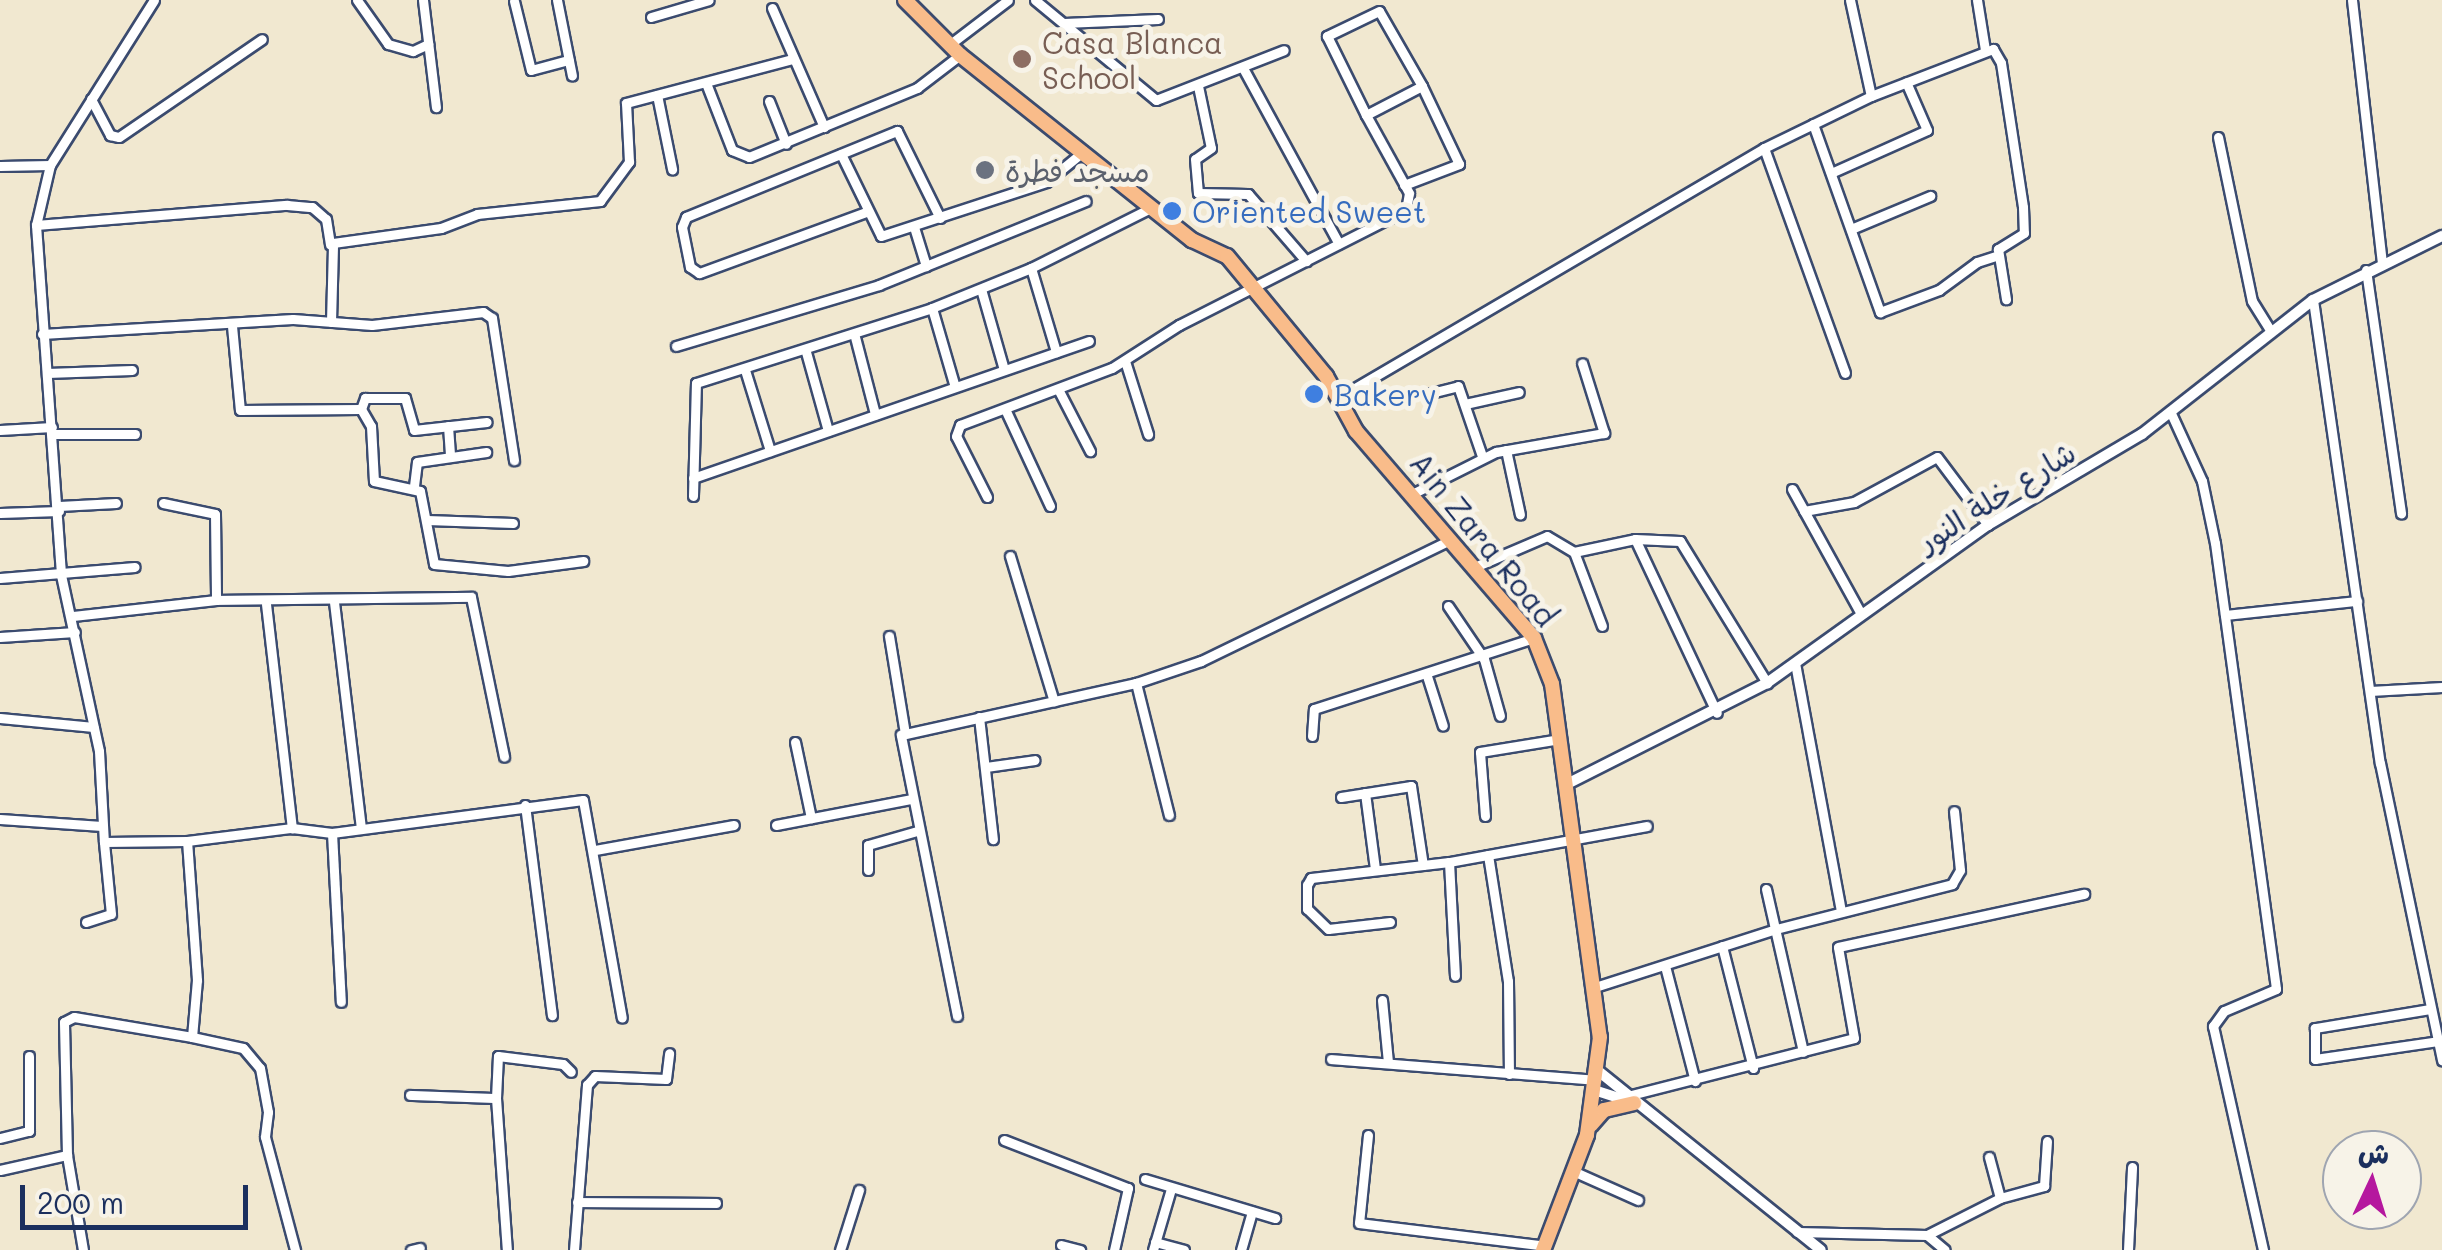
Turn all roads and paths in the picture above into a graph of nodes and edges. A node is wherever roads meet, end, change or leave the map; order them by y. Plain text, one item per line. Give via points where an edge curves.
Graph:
1 (154, 0) edge
2 (357, 0) edge
3 (423, 0) edge
4 (556, 0) edge
5 (709, 0) edge
6 (905, 0) edge
7 (1008, 0) edge
8 (1036, 0) edge
9 (1850, 0) edge
10 (1977, 0) edge
11 (2352, 0) edge
12 (513, 2) edge
13 (772, 8) dead end
14 (652, 17) dead end
15 (1158, 18) dead end
16 (1064, 23) junction
17 (262, 39) dead end
18 (428, 44) junction
19 (955, 50) junction
20 (1284, 50) dead end
21 (1984, 50) junction
22 (793, 59) junction
23 (569, 60) junction
24 (1244, 68) junction
25 (572, 76) dead end
26 (1906, 82) junction
27 (706, 83) junction
28 (1198, 86) junction
29 (1422, 86) junction
30 (657, 95) junction
31 (1871, 96) junction
32 (90, 99) junction
33 (769, 101) dead end
34 (436, 107) dead end
35 (1366, 115) junction
36 (1813, 124) junction
37 (824, 127) junction
38 (2218, 136) dead end
39 (786, 144) junction
40 (1764, 148) junction
41 (1084, 151) junction
42 (840, 154) junction
43 (50, 165) junction
44 (0, 166) edge
45 (672, 169) dead end
46 (1831, 173) junction
47 (1404, 185) junction
48 (1930, 196) dead end
49 (1086, 201) dead end
50 (1153, 207) junction
51 (866, 212) junction
52 (940, 218) junction
53 (36, 225) junction
54 (914, 227) junction
55 (1852, 229) junction
56 (2442, 236) edge
57 (330, 244) junction
58 (1339, 244) junction
59 (1998, 255) junction
60 (1306, 262) junction
61 (2382, 262) junction
62 (926, 266) junction
63 (1031, 268) junction
64 (2366, 270) junction
65 (1252, 288) junction
66 (981, 289) junction
67 (2006, 299) dead end
68 (2313, 300) junction
69 (932, 308) junction
70 (331, 322) junction
71 (232, 326) junction
72 (2270, 330) junction
73 (42, 334) junction
74 (856, 338) junction
75 (1089, 341) dead end
76 (676, 346) dead end
77 (806, 352) junction
78 (1056, 352) junction
79 (1125, 361) junction
80 (1582, 363) dead end
81 (132, 370) dead end
82 (745, 370) junction
83 (1004, 370) junction
84 (47, 373) junction
85 (1845, 373) dead end
86 (956, 387) junction
87 (1058, 389) junction
88 (1519, 392) dead end
89 (1428, 394) dead end
90 (1338, 398) junction
91 (1465, 404) junction
92 (1005, 408) junction
93 (361, 409) junction
94 (2170, 411) junction
95 (875, 414) junction
96 (487, 422) dead end
97 (448, 426) junction
98 (0, 430) edge
99 (53, 431) junction
100 (828, 431) junction
101 (135, 434) dead end
102 (1148, 434) dead end
103 (1506, 450) junction
104 (770, 451) junction
105 (1090, 451) dead end
106 (486, 452) dead end
107 (1482, 456) junction
108 (450, 457) junction
109 (514, 460) dead end
110 (693, 478) junction
111 (414, 486) junction
112 (1792, 489) dead end
113 (1414, 493) junction
114 (694, 496) dead end
115 (987, 497) dead end
116 (116, 503) dead end
117 (164, 503) dead end
118 (1050, 506) dead end
119 (59, 509) junction
120 (1804, 511) junction
121 (0, 512) edge
122 (2402, 513) dead end
123 (1520, 515) dead end
124 (428, 520) junction
125 (513, 524) dead end
126 (1988, 526) junction
127 (1453, 539) junction
128 (1635, 539) junction
129 (1574, 552) junction
130 (1010, 556) dead end
131 (583, 561) dead end
132 (1477, 566) junction
133 (135, 567) dead end
134 (61, 575) junction
135 (0, 578) edge
136 (216, 600) junction
137 (2357, 601) junction
138 (334, 602) junction
139 (266, 604) junction
140 (1448, 606) dead end
141 (1861, 614) junction
142 (2225, 615) junction
143 (73, 616) junction
144 (1602, 626) dead end
145 (75, 632) junction
146 (0, 636) edge
147 (889, 636) dead end
148 (1534, 638) junction
149 (1484, 659) junction
150 (1795, 662) junction
151 (1427, 676) junction
152 (1136, 683) junction
153 (1767, 683) junction
154 (2442, 687) edge
155 (2370, 691) junction
156 (1054, 702) junction
157 (1718, 714) junction
158 (1500, 716) dead end
159 (0, 718) edge
160 (979, 718) junction
161 (1443, 726) dead end
162 (94, 727) junction
163 (904, 734) junction
164 (1312, 736) dead end
165 (1560, 739) junction
166 (796, 742) dead end
167 (504, 757) dead end
168 (1035, 760) dead end
169 (986, 767) junction
170 (1567, 784) junction
171 (1365, 793) junction
172 (1341, 796) dead end
173 (911, 799) junction
174 (525, 804) junction
175 (1954, 810) dead end
176 (1169, 815) dead end
177 (1485, 816) dead end
178 (811, 818) junction
179 (0, 820) edge
180 (734, 825) dead end
181 (776, 825) dead end
182 (102, 826) junction
183 (1647, 826) dead end
184 (361, 827) junction
185 (292, 828) junction
186 (917, 831) junction
187 (332, 833) junction
188 (993, 839) dead end
189 (186, 841) junction
190 (104, 842) junction
191 (1576, 842) junction
192 (595, 850) junction
193 (1488, 855) junction
194 (1449, 862) junction
195 (1423, 865) junction
196 (1375, 869) junction
197 (868, 870) dead end
198 (1766, 890) dead end
199 (2084, 894) dead end
200 (1841, 912) junction
201 (86, 922) dead end
202 (1390, 922) dead end
203 (1776, 930) junction
204 (1722, 946) junction
205 (1665, 966) junction
206 (1455, 976) dead end
207 (1595, 987) junction
208 (1382, 1000) dead end
209 (341, 1002) dead end
210 (2430, 1009) junction
211 (552, 1015) dead end
212 (957, 1016) dead end
213 (622, 1018) dead end
214 (192, 1037) junction
215 (2438, 1041) junction
216 (1803, 1052) junction
217 (669, 1053) dead end
218 (28, 1056) dead end
219 (2441, 1057) edge
220 (1331, 1059) dead end
221 (1388, 1062) junction
222 (1752, 1068) junction
223 (571, 1072) dead end
224 (1509, 1074) junction
225 (1596, 1080) junction
226 (1695, 1081) junction
227 (410, 1096) dead end
228 (496, 1098) junction
229 (1635, 1101) junction
230 (1368, 1135) dead end
231 (1586, 1135) junction
232 (0, 1138) edge
233 (1004, 1140) dead end
234 (2047, 1141) dead end
235 (66, 1155) junction
236 (1989, 1156) dead end
237 (2132, 1167) dead end
238 (0, 1170) edge
239 (1576, 1172) junction
240 (1145, 1179) dead end
241 (1171, 1189) junction
242 (859, 1190) dead end
243 (2000, 1198) junction
244 (1638, 1200) dead end
245 (577, 1202) junction
246 (716, 1203) dead end
247 (1252, 1212) junction
248 (1274, 1218) dead end
249 (1797, 1232) junction
250 (1926, 1234) junction
251 (1061, 1245) dead end
252 (1154, 1246) edge
253 (1544, 1248) edge
254 (83, 1250) edge
255 (295, 1250) edge
256 (507, 1250) edge
257 (574, 1250) edge
258 (840, 1250) edge
259 (1080, 1250) edge
260 (1114, 1250) edge
261 (1184, 1250) edge
262 (1240, 1250) edge
263 (1820, 1250) edge
264 (1945, 1250) edge
265 (2128, 1250) edge
266 (2263, 1250) edge

1 - 32 street
2 - 18 street via 388,44 413,51
3 - 18 street
4 - 23 street
5 - 14 street
6 - 19 main road, Ain Zara Road
7 - 19 street
8 - 16 street
9 - 31 street
10 - 21 street
11 - 61 street
12 - 23 street via 530,70
13 - 22 street
15 - 16 street
16 - 28 street via 1156,100
17 - 32 street via 119,137 110,135
18 - 34 street
19 - 37 street via 917,88
19 - 41 main road, Ain Zara Road
20 - 24 street
21 - 26 street
21 - 59 street via 1996,50 2001,63 2023,208 2024,233 2002,244
22 - 27 street
22 - 37 street
23 - 25 street
24 - 28 street
24 - 58 street
26 - 31 street
26 - 46 street via 1926,130
27 - 30 street
27 - 39 street via 736,155
28 - 60 street via 1210,148 1194,159 1198,193 1248,194
29 - 35 street
29 - 35 street via 1380,12 1360,19 1326,38
29 - 47 street via 1459,164
30 - 45 street
30 - 57 street via 624,105 629,162 600,201 487,212 441,228
31 - 36 street
32 - 43 street
33 - 39 street
35 - 47 street
36 - 40 street
36 - 46 street
37 - 39 street
38 - 72 street via 2252,301
40 - 85 street
40 - 90 street
41 - 50 main road, Ain Zara Road
41 - 52 street via 1057,178
42 - 51 street
42 - 51 street via 686,217 690,268 699,273
42 - 52 street via 902,132
43 - 44 street
43 - 53 street
46 - 55 street
47 - 58 street via 1406,210
48 - 55 street
49 - 62 street
50 - 63 street
50 - 65 main road, Ain Zara Road via 1192,240 1223,254
51 - 54 street via 881,236
52 - 54 street
53 - 57 street via 287,205 312,208 326,219
53 - 73 street
54 - 62 street
55 - 59 street via 1884,315
56 - 61 street, شارع خلة النور
57 - 70 street via 336,281
58 - 60 street
59 - 67 street
60 - 65 street
61 - 64 street, شارع خلة النور
62 - 76 street
63 - 66 street
63 - 78 street
64 - 68 street, شارع خلة النور
64 - 122 street
65 - 79 street
65 - 90 main road, Ain Zara Road
66 - 69 street
66 - 83 street
68 - 72 street, شارع خلة النور
68 - 137 street
69 - 74 street
69 - 86 street
70 - 71 street
70 - 109 street via 372,325 488,313
71 - 73 street
71 - 93 street via 240,410
72 - 94 street, شارع خلة النور
73 - 84 street
74 - 77 street
74 - 95 street
75 - 78 street
77 - 82 street
77 - 100 street
78 - 83 street
79 - 87 street
79 - 102 street
80 - 103 street via 1604,433
81 - 84 street
82 - 104 street
82 - 110 street via 693,386
83 - 86 street
84 - 99 street
86 - 95 street
87 - 92 street
87 - 105 street
88 - 91 street
89 - 91 street via 1458,386
90 - 113 main road, Ain Zara Road via 1356,430
91 - 107 street
92 - 115 street via 955,432
92 - 118 street
93 - 97 street via 365,398 405,398 414,430
93 - 111 street via 371,426 374,481
94 - 126 street, شارع خلة النور via 2104,459
94 - 142 street via 2205,491
95 - 100 street
96 - 97 street
97 - 108 street
98 - 99 street
99 - 101 street
99 - 119 street
100 - 104 street
103 - 107 street
103 - 123 street
104 - 110 street
106 - 108 street
107 - 113 street
108 - 111 street via 417,462
110 - 114 street
111 - 124 street
112 - 120 street
113 - 127 main road, Ain Zara Road
116 - 119 street
117 - 136 street via 215,514
119 - 121 street
119 - 134 street
120 - 126 street via 1854,502 1937,457
120 - 141 street
124 - 125 street
124 - 131 street via 430,556 438,566 508,571
126 - 141 street, شارع خلة النور
127 - 132 main road, Ain Zara Road
127 - 152 street via 1259,638
128 - 129 street
128 - 153 street via 1680,541
128 - 157 street
129 - 132 street via 1547,536
129 - 144 street
130 - 156 street
132 - 148 main road, Ain Zara Road
133 - 134 street
134 - 135 street
134 - 143 street
136 - 139 street
136 - 143 street
137 - 142 street
137 - 155 street
138 - 139 street
138 - 167 street via 474,599
138 - 184 street
139 - 185 street
140 - 149 street
141 - 150 street, شارع خلة النور
142 - 266 street via 2276,989 2224,1011 2214,1026
143 - 145 street
145 - 146 street
145 - 162 street
147 - 163 street
148 - 149 street
148 - 165 main road, Ain Zara Road via 1552,684
149 - 151 street
149 - 158 street
150 - 153 street, شارع خلة النور
150 - 200 street
151 - 161 street
151 - 164 street via 1314,708
152 - 156 street
152 - 176 street
153 - 157 street, شارع خلة النور
154 - 155 street
155 - 210 street
156 - 160 street
157 - 170 street, شارع خلة النور
159 - 162 street
160 - 163 street
160 - 169 street
162 - 182 street
163 - 173 street via 900,744
165 - 170 main road, Ain Zara Road
165 - 177 street via 1480,752
166 - 178 street
168 - 169 street
169 - 188 street
170 - 191 main road, Ain Zara Road
171 - 172 street
171 - 195 street via 1414,789
171 - 196 street
173 - 178 street
173 - 186 street
174 - 184 street
174 - 192 street via 582,800
174 - 211 street
175 - 200 street via 1960,870 1952,884
178 - 181 street
179 - 182 street
180 - 192 street
182 - 190 street
183 - 191 street
184 - 187 street
185 - 187 street
185 - 189 street
186 - 197 street via 868,845
186 - 212 street
187 - 209 street
189 - 190 street
189 - 214 street via 197,980
190 - 201 street via 111,914
191 - 193 street
191 - 207 main road, Ain Zara Road
192 - 213 street
193 - 194 street
193 - 224 street via 1508,982
194 - 195 street
194 - 206 street
195 - 196 street
196 - 202 street via 1311,878 1307,909 1328,929
198 - 203 street
199 - 216 street via 1838,946 1856,1036
200 - 203 street
203 - 204 street
203 - 216 street
204 - 205 street
204 - 222 street
205 - 207 street
205 - 226 street
207 - 225 main road, Ain Zara Road
208 - 221 street
210 - 215 street
210 - 215 street via 2315,1028 2315,1060
214 - 235 street via 66,1019
214 - 255 street via 244,1048 260,1068 265,1137
215 - 219 street
216 - 222 street
217 - 245 street via 666,1079 591,1079
218 - 232 street via 29,1131
220 - 221 street
221 - 224 street
222 - 226 street
223 - 228 street via 563,1064 498,1056
224 - 225 street
225 - 229 street
225 - 229 street
225 - 231 main road, Ain Zara Road
226 - 229 street
227 - 228 street
228 - 256 street
229 - 231 main road via 1604,1110
229 - 249 street
230 - 253 street via 1359,1223
231 - 239 main road, Ain Zara Road
233 - 260 street via 1128,1188
234 - 243 street via 2044,1186
235 - 238 street
235 - 254 street
236 - 243 street
237 - 265 street
239 - 244 street
239 - 253 main road, Ain Zara Road
240 - 241 street
241 - 247 street
241 - 252 street
242 - 258 street
243 - 250 street
245 - 246 street
245 - 257 street
247 - 248 street
247 - 262 street
249 - 250 street
249 - 263 street
250 - 264 street
251 - 259 street
252 - 261 street

